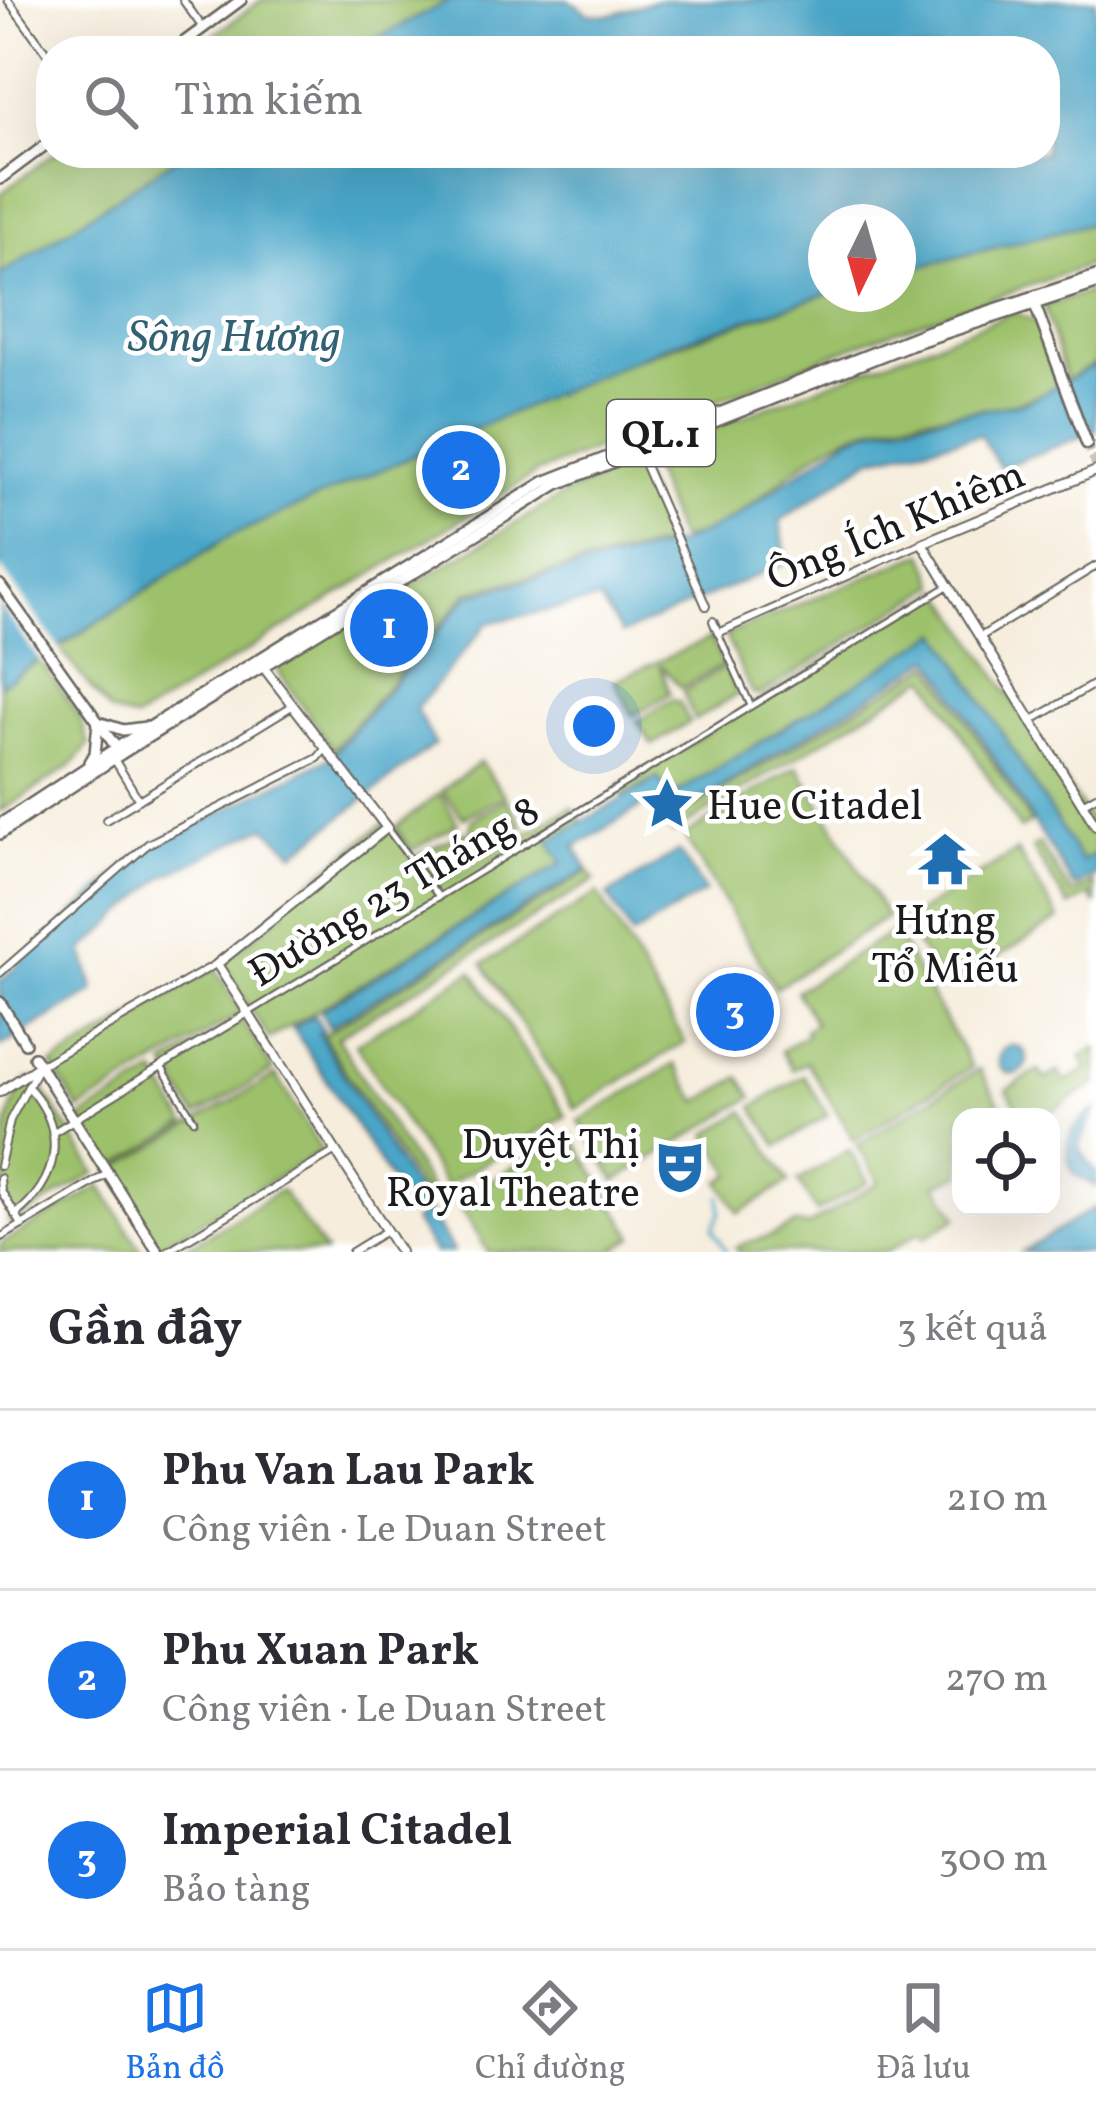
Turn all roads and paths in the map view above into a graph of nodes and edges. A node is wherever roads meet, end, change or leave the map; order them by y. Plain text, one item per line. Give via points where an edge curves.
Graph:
1 (8, 0) edge
2 (182, 0) edge
3 (241, 0) edge
4 (203, 28) junction
5 (192, 36) edge
6 (36, 38) edge
7 (36, 152) edge
8 (0, 178) edge
9 (1096, 280) edge
10 (1033, 299) junction
11 (1088, 444) dead end
12 (637, 447) junction
13 (1096, 471) edge
14 (922, 544) junction
15 (1096, 566) edge
16 (0, 585) edge
17 (948, 586) junction
18 (706, 606) dead end
19 (713, 621) dead end
20 (718, 633) junction
21 (980, 637) junction
22 (259, 661) junction
23 (1096, 683) edge
24 (293, 706) junction
25 (751, 706) junction
26 (1031, 721) junction
27 (98, 722) junction
28 (154, 724) junction
29 (327, 751) junction
30 (117, 754) junction
31 (85, 768) junction
32 (1096, 796) edge
33 (139, 800) junction
34 (1082, 804) junction
35 (106, 820) dead end
36 (0, 824) edge
37 (1096, 826) edge
38 (387, 828) junction
39 (0, 834) edge
40 (439, 897) junction
41 (217, 964) junction
42 (0, 973) edge
43 (0, 1002) edge
44 (248, 1013) junction
45 (26, 1043) dead end
46 (36, 1061) junction
47 (161, 1066) junction
48 (31, 1090) junction
49 (0, 1092) edge
50 (75, 1119) junction
51 (194, 1120) dead end
52 (54, 1132) junction
53 (336, 1151) junction
54 (0, 1166) edge
55 (109, 1173) junction
56 (0, 1178) edge
57 (15, 1215) junction
58 (22, 1225) junction
59 (386, 1231) junction
60 (0, 1238) edge
61 (162, 1252) edge
62 (352, 1252) edge
63 (400, 1252) edge

1 - 6 street
2 - 4 street
3 - 4 main road
4 - 5 main road
7 - 8 main road
9 - 10 main road, QL.1
10 - 11 main road
10 - 12 main road, QL.1
12 - 18 street
12 - 22 main road, QL.1 via 542,492
13 - 14 street, Ông Ích Khiêm
14 - 17 street
14 - 20 street, Ông Ích Khiêm
15 - 21 street
16 - 27 main road
17 - 21 street
17 - 25 street, Đường 23 Tháng 8
19 - 20 street
20 - 25 street
21 - 26 street
22 - 24 street
22 - 28 main road, QL.1
22 - 30 main road, QL.1
23 - 26 street
24 - 29 street
24 - 33 street
25 - 40 street, Đường 23 Tháng 8
26 - 34 street
27 - 28 main road via 123,730
27 - 30 main road
27 - 31 main road
28 - 30 main road, QL.1
29 - 38 street
29 - 42 street via 148,844
30 - 31 main road
30 - 33 street
30 - 39 main road
31 - 36 main road
32 - 34 street
33 - 35 street
34 - 37 street
38 - 40 street
38 - 41 street
40 - 44 street, Đường 23 Tháng 8
41 - 44 street
41 - 46 street
43 - 45 main road
44 - 47 street, Đường 23 Tháng 8
44 - 53 street
46 - 48 street
46 - 49 street
46 - 50 main road
47 - 50 street, Đường 23 Tháng 8
47 - 51 street
48 - 52 street
48 - 54 street via 10,1120
50 - 52 street, Đường 23 Tháng 8
50 - 55 main road
52 - 57 street via 46,1186
53 - 59 street
53 - 61 street
55 - 58 street
55 - 61 main road
56 - 57 street
57 - 58 street
58 - 60 street
59 - 62 street
59 - 63 street

